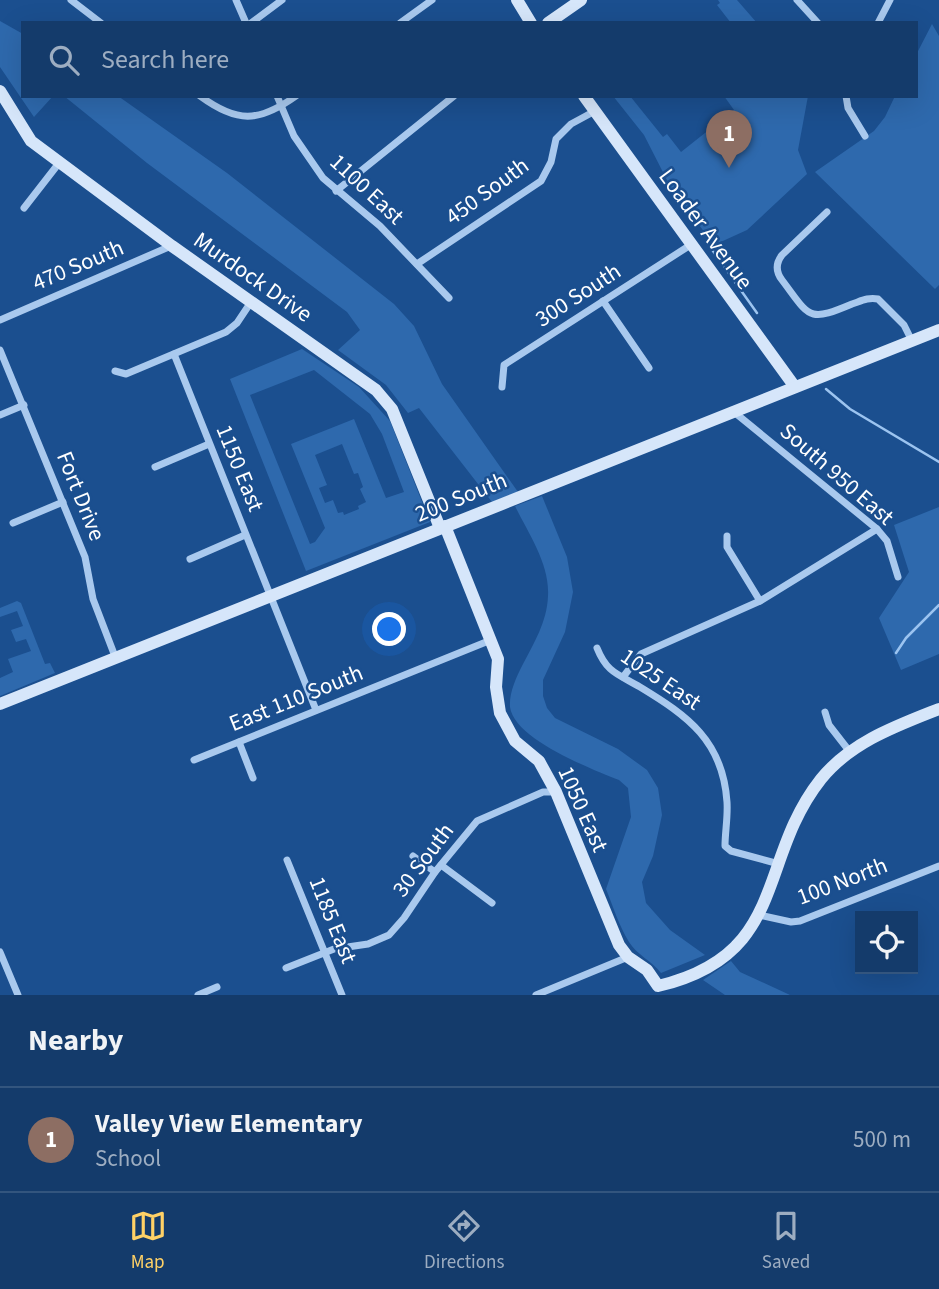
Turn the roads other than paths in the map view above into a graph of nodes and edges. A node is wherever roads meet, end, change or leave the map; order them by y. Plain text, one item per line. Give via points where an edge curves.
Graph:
1 (71, 0) edge
2 (236, 0) edge
3 (282, 0) edge
4 (432, 0) edge
5 (517, 0) edge
6 (582, 0) edge
7 (797, 0) edge
8 (890, 0) edge
9 (98, 21) edge
10 (247, 21) edge
11 (251, 21) edge
12 (403, 21) edge
13 (530, 21) edge
14 (551, 21) edge
15 (816, 21) edge
16 (879, 21) edge
17 (0, 91) edge
18 (203, 98) edge
19 (278, 98) edge
20 (293, 98) edge
21 (452, 98) edge
22 (585, 98) edge
23 (846, 98) edge
24 (282, 107) junction
25 (594, 111) junction
26 (865, 136) dead end
27 (59, 163) junction
28 (336, 191) junction
29 (23, 208) dead end
30 (827, 212) dead end
31 (692, 244) junction
32 (172, 246) junction
33 (417, 264) junction
34 (449, 298) dead end
35 (603, 301) junction
36 (251, 302) junction
37 (0, 320) edge
38 (939, 330) edge
39 (912, 341) junction
40 (0, 349) edge
41 (174, 354) junction
42 (649, 369) dead end
43 (116, 371) dead end
44 (502, 387) dead end
45 (795, 387) junction
46 (24, 405) junction
47 (734, 412) junction
48 (0, 415) edge
49 (209, 444) junction
50 (155, 467) dead end
51 (63, 502) junction
52 (13, 523) dead end
53 (442, 527) junction
54 (877, 528) junction
55 (245, 534) junction
56 (727, 536) dead end
57 (190, 558) dead end
58 (898, 577) dead end
59 (270, 596) junction
60 (760, 601) junction
61 (491, 640) junction
62 (597, 648) dead end
63 (116, 659) junction
64 (623, 677) junction
65 (0, 705) edge
66 (939, 709) edge
67 (316, 710) junction
68 (825, 712) dead end
69 (239, 741) junction
70 (850, 752) junction
71 (194, 760) dead end
72 (253, 778) dead end
73 (556, 792) junction
74 (413, 856) dead end
75 (287, 860) dead end
76 (779, 864) junction
77 (939, 866) edge
78 (438, 869) junction
79 (492, 904) dead end
80 (760, 915) junction
81 (0, 952) edge
82 (325, 952) junction
83 (628, 957) junction
84 (286, 968) dead end
85 (217, 986) dead end
86 (660, 991) edge
87 (552, 992) edge
88 (18, 995) edge
89 (198, 995) edge
90 (342, 995) edge
91 (536, 995) edge

1 - 9 street
2 - 10 street
3 - 11 street
4 - 12 street
5 - 13 street
6 - 14 street
7 - 15 street
8 - 16 street
17 - 27 street, Murdock Drive via 31,141
18 - 24 street via 224,113 239,116
19 - 24 street, 1100 East
20 - 24 street
21 - 28 street
22 - 25 street, Loader Avenue
23 - 26 street
24 - 28 street, 1100 East via 306,156
25 - 31 street, Loader Avenue
25 - 33 street, 450 South via 556,139 541,181
27 - 29 street
27 - 32 street, Murdock Drive
28 - 33 street, 1100 East
30 - 39 street via 782,256 777,265 779,276 812,315 823,316 867,298 878,299
31 - 35 street, 300 South
31 - 45 street, Loader Avenue
32 - 36 street, Murdock Drive
32 - 37 street, 470 South
33 - 34 street, 1100 East
35 - 42 street
35 - 44 street, 300 South via 504,365
36 - 41 street via 226,332
36 - 53 street, Murdock Drive via 376,390 397,421
38 - 39 street, 200 South
39 - 45 street, 200 South
40 - 46 street, Fort Drive
41 - 43 street via 126,374
41 - 49 street, 1150 East
45 - 47 street, 200 South
46 - 48 street
46 - 51 street, Fort Drive
47 - 53 street, 200 South
47 - 54 street, South 950 East
49 - 50 street
49 - 55 street, 1150 East
51 - 52 street
51 - 63 street, Fort Drive via 85,556 93,599
53 - 59 street, 200 South
53 - 61 street, 1050 East
54 - 58 street, South 950 East via 887,541
54 - 60 street
55 - 57 street
55 - 59 street, 1150 East
56 - 60 street via 727,547
59 - 63 street, 200 South
59 - 67 street, 1150 East
60 - 64 street via 641,654
61 - 67 street, East 110 South
61 - 73 street, 1050 East via 498,659 500,713 515,741 539,761
62 - 64 street, 1025 East via 604,666
63 - 65 street, 200 South
64 - 76 street, 1025 East via 681,713 708,741 718,758 727,803 725,846
66 - 70 street via 882,732
67 - 69 street, East 110 South
68 - 70 street
69 - 71 street, East 110 South
69 - 72 street
70 - 76 street via 812,791
73 - 78 street, 30 South via 543,792 477,821
73 - 83 street, 1050 East via 612,934
74 - 78 street
75 - 82 street, 1185 East
76 - 80 street
77 - 80 street, 100 North via 800,921
78 - 79 street
78 - 82 street, 30 South via 389,935
80 - 86 street via 725,956
81 - 88 street
82 - 84 street, 30 South
82 - 90 street, 1185 East
83 - 86 street, 1050 East via 647,970
83 - 87 street
85 - 89 street
87 - 91 street

